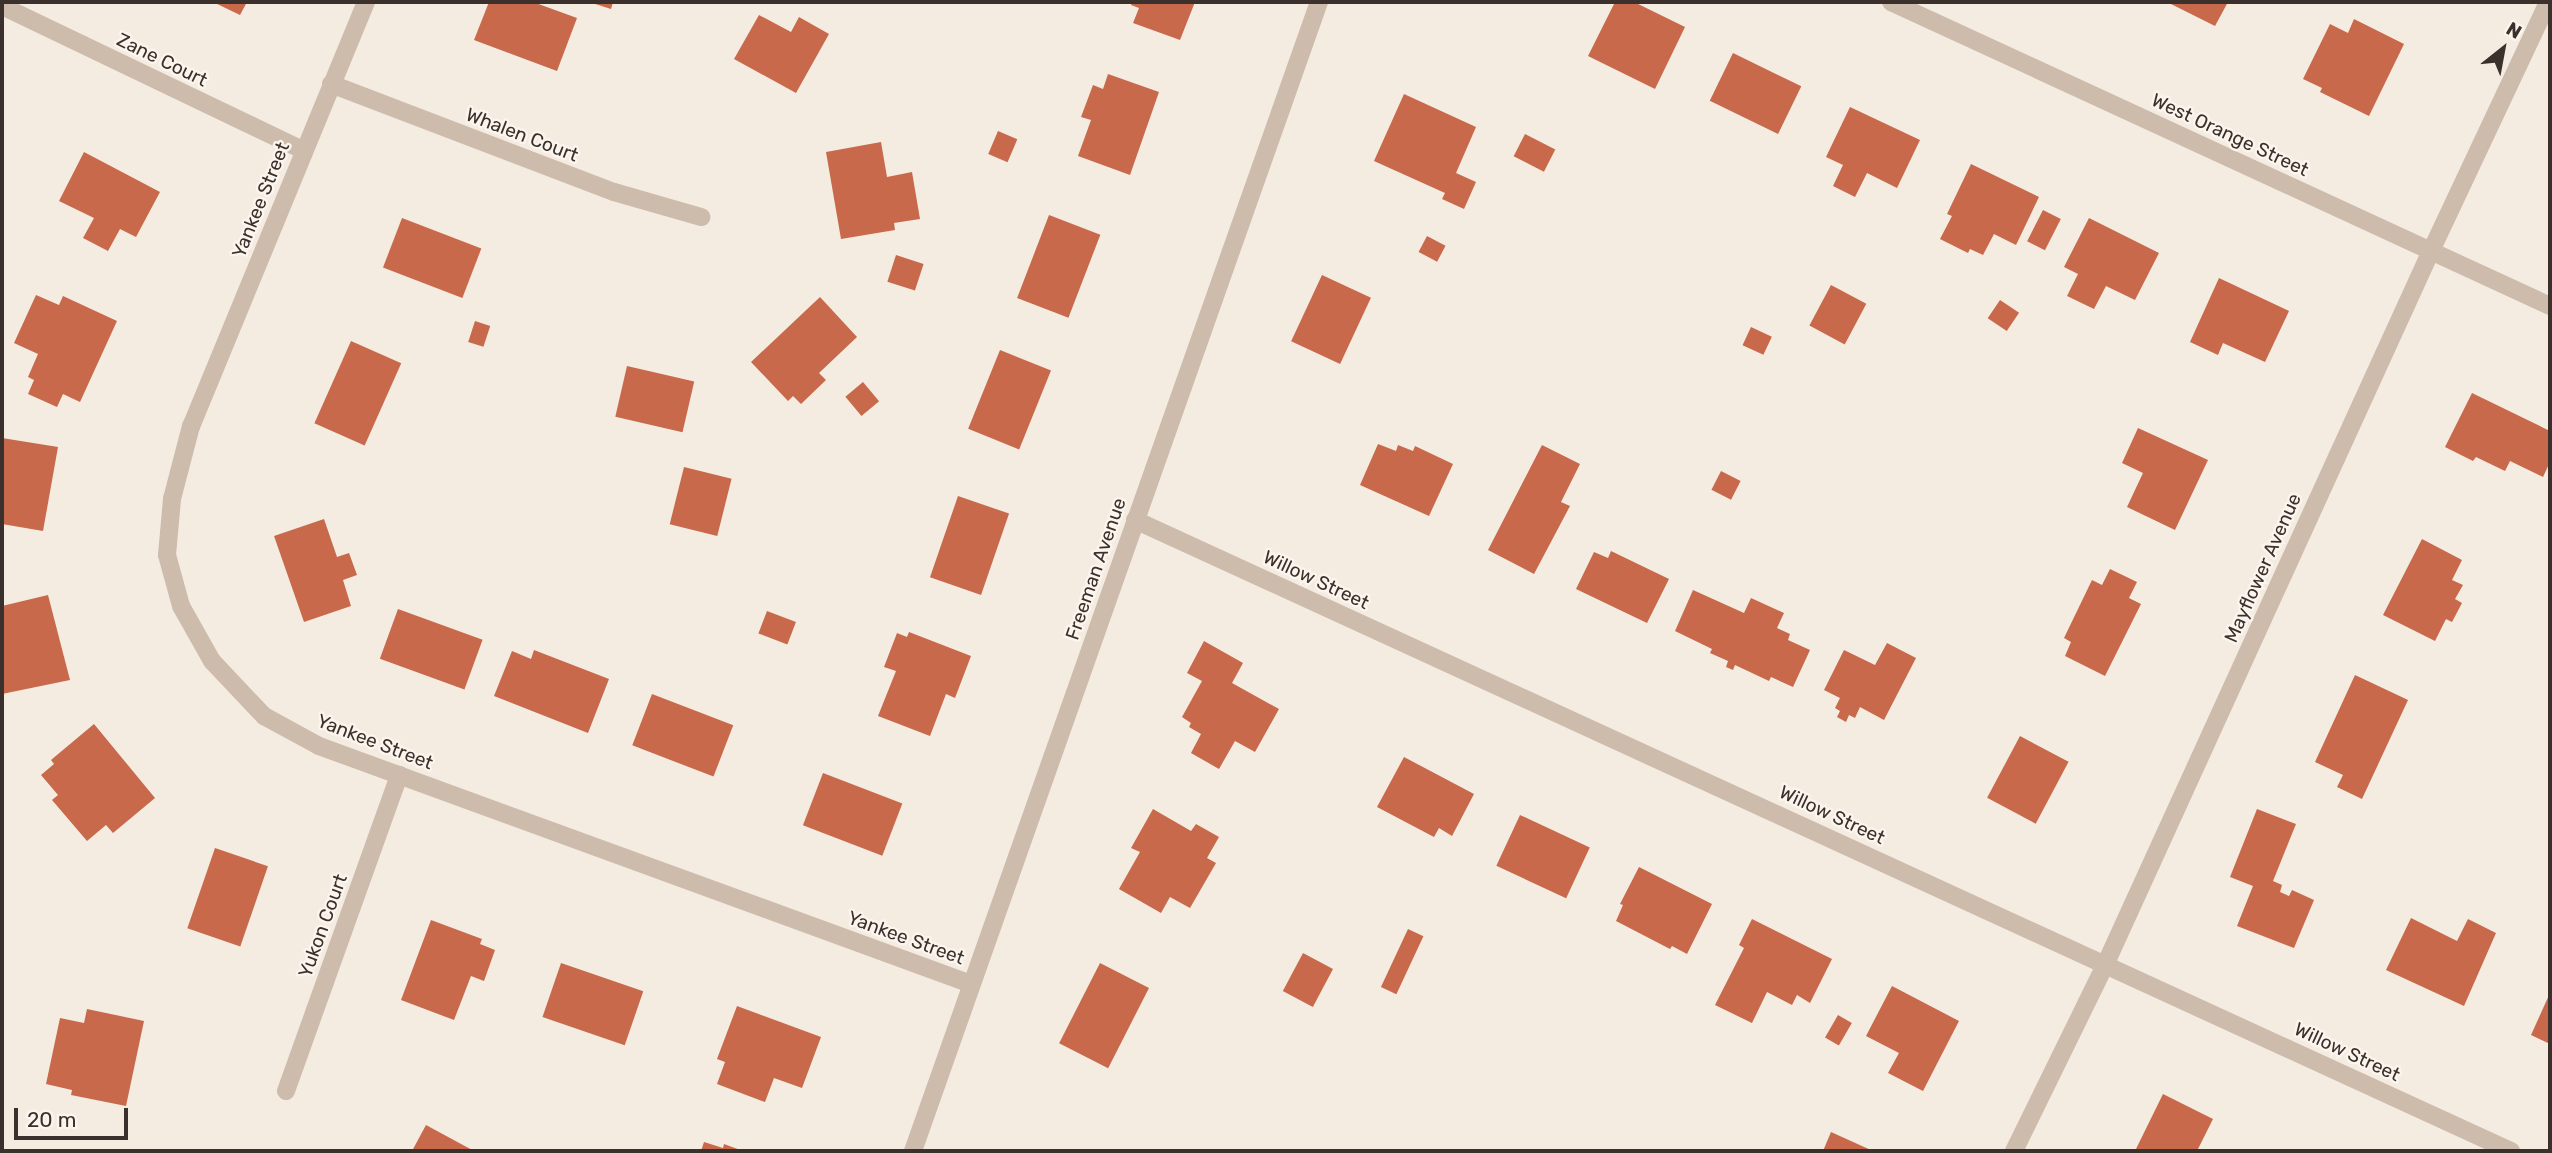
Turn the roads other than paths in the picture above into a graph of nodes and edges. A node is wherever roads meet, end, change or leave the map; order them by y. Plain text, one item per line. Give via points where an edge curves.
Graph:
1 (366, 2) edge
2 (1319, 2) edge
3 (1891, 2) edge
4 (2548, 2) edge
5 (2, 6) edge
6 (331, 84) junction
7 (304, 151) junction
8 (701, 216) dead end
9 (2431, 251) junction
10 (2550, 306) edge
11 (1135, 520) junction
12 (399, 775) junction
13 (2106, 963) junction
14 (971, 984) junction
15 (286, 1091) dead end
16 (913, 1151) edge
17 (2014, 1151) edge
18 (2511, 1151) edge

1 - 6 street, Yankee Street
2 - 11 street, Freeman Avenue
3 - 9 street, West Orange Street
4 - 9 street, Mayflower Avenue
5 - 7 street, Zane Court
6 - 7 street, Yankee Street
6 - 8 street, Whalen Court via 614,192
7 - 12 street, Yankee Street via 191,426 172,499 167,555 181,606 212,661 264,716 319,746
9 - 10 street, West Orange Street
9 - 13 street, Mayflower Avenue
11 - 13 street, Willow Street
11 - 14 street, Freeman Avenue
12 - 14 street, Yankee Street
12 - 15 street, Yukon Court
13 - 17 street, Mayflower Avenue
13 - 18 street, Willow Street
14 - 16 street, Freeman Avenue

